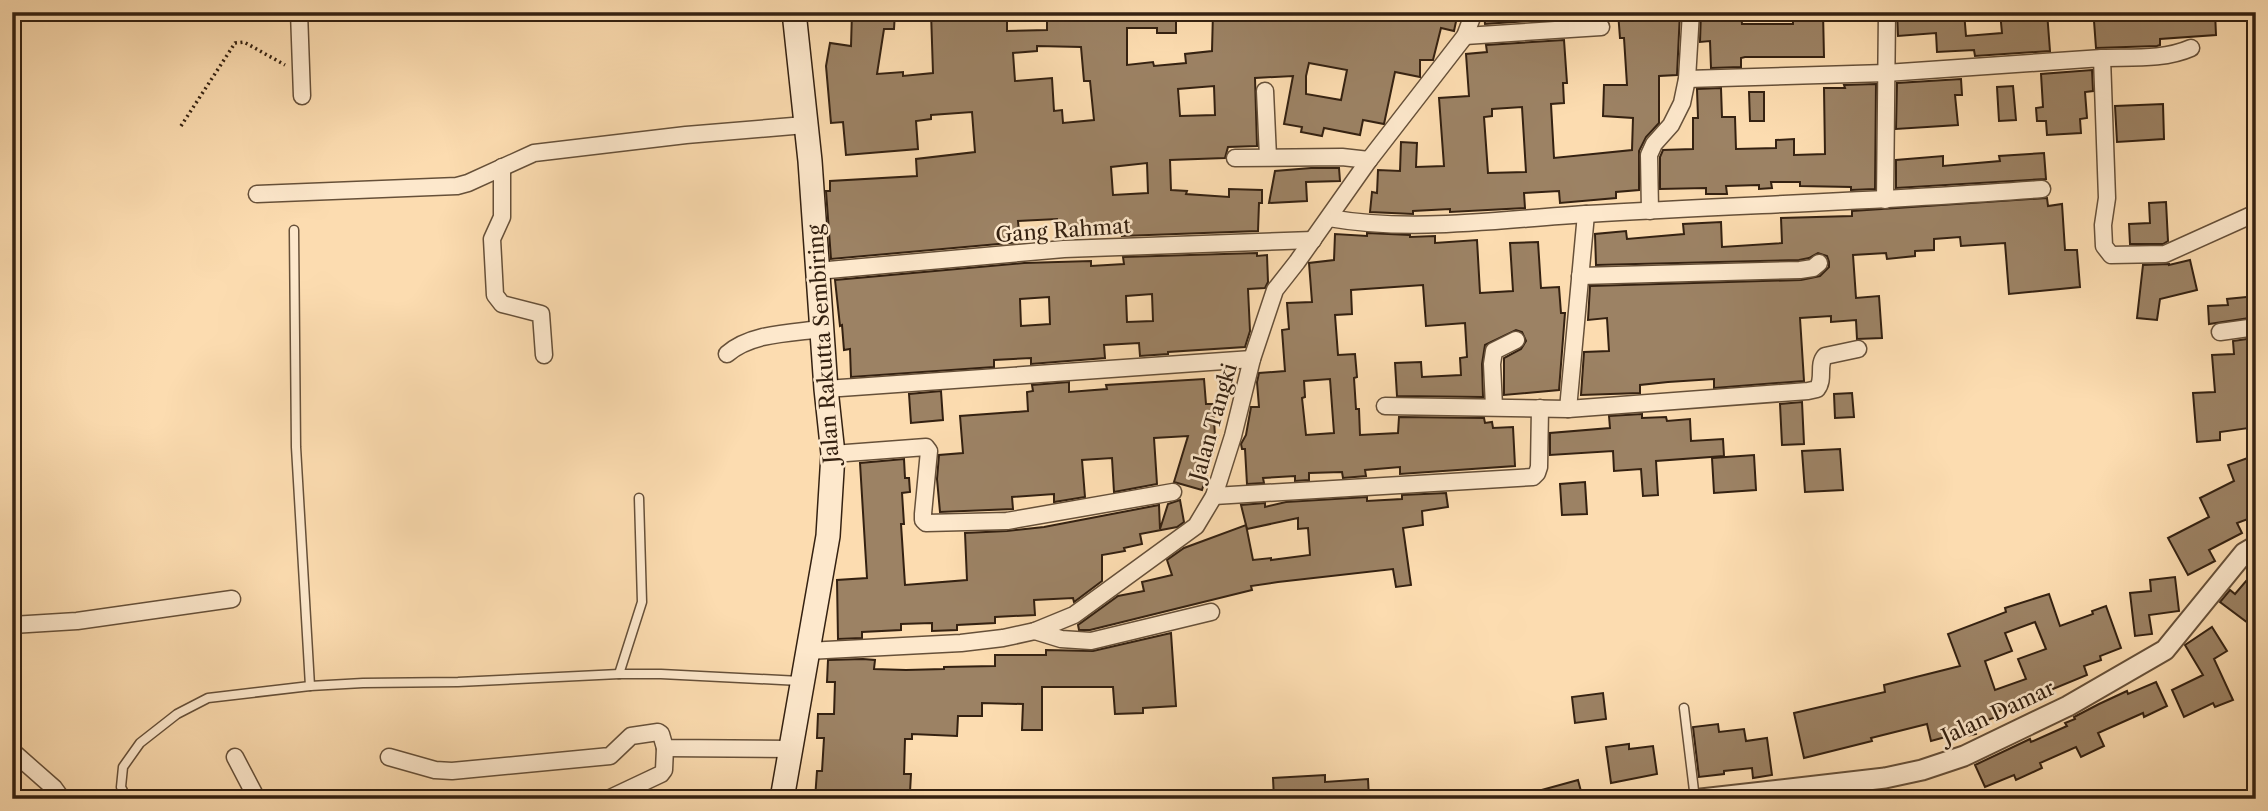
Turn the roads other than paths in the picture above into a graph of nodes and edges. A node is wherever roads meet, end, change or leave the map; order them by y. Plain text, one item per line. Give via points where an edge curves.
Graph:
1 (299, 12) edge
2 (794, 12) edge
3 (1474, 12) edge
4 (1691, 12) edge
5 (1887, 12) edge
6 (1601, 27) dead end
7 (1465, 36) junction
8 (2192, 48) dead end
9 (2102, 58) junction
10 (1886, 73) junction
11 (1687, 79) junction
12 (1265, 90) dead end
13 (302, 96) dead end
14 (805, 125) junction
15 (1268, 157) junction
16 (1235, 158) dead end
17 (1369, 160) junction
18 (502, 167) junction
19 (2042, 189) dead end
20 (257, 194) dead end
21 (1885, 200) junction
22 (1650, 211) junction
23 (2256, 213) edge
24 (1586, 214) junction
25 (1329, 218) junction
26 (293, 230) dead end
27 (1313, 240) junction
28 (1819, 263) dead end
29 (817, 271) junction
30 (1580, 276) junction
31 (2256, 327) edge
32 (821, 329) junction
33 (2220, 332) dead end
34 (1516, 340) dead end
35 (1858, 349) dead end
36 (727, 354) dead end
37 (544, 355) dead end
38 (1252, 359) junction
39 (826, 389) junction
40 (1385, 406) dead end
41 (1494, 407) junction
42 (1539, 408) junction
43 (1568, 409) junction
44 (833, 454) junction
45 (1173, 492) dead end
46 (1214, 496) junction
47 (639, 498) dead end
48 (2256, 546) edge
49 (232, 599) dead end
50 (1211, 612) dead end
51 (12, 625) edge
52 (1035, 631) junction
53 (807, 651) junction
54 (620, 674) junction
55 (803, 682) junction
56 (310, 686) junction
57 (1684, 708) dead end
58 (664, 748) junction
59 (791, 749) junction
60 (12, 751) edge
61 (235, 757) dead end
62 (389, 757) dead end
63 (62, 799) edge
64 (127, 799) edge
65 (257, 799) edge
66 (608, 799) edge
67 (782, 799) edge
68 (1695, 799) edge
69 (1701, 799) edge

1 - 13 street
2 - 14 main road, Jalan Rakutta Sembiring
3 - 7 street, Jalan Tangki
4 - 11 street
5 - 10 street
6 - 7 street
7 - 17 street, Jalan Tangki
8 - 9 street via 2166,55
9 - 10 street
9 - 23 street via 2107,198 2103,225 2104,246 2111,255 2165,254
10 - 11 street
10 - 21 street
11 - 22 street via 1679,111 1650,150
12 - 15 street
14 - 18 street via 534,153
14 - 29 main road, Jalan Rakutta Sembiring
15 - 16 street
15 - 17 street
17 - 25 street, Jalan Tangki
18 - 20 street via 457,186
18 - 37 street via 502,217 492,239 495,295 502,304 541,314
19 - 21 street
21 - 22 street
22 - 24 street
24 - 25 street via 1428,225
24 - 30 street
25 - 27 street, Jalan Tangki
26 - 56 lane via 296,447
27 - 29 street, Gang Rahmat via 1064,249
27 - 38 street, Jalan Tangki via 1275,290
28 - 30 street via 1800,270
29 - 32 main road, Jalan Rakutta Sembiring
30 - 43 street
31 - 33 street
32 - 36 street via 759,339
32 - 39 main road, Jalan Rakutta Sembiring
34 - 41 street via 1494,351
35 - 43 street via 1825,356 1821,384 1815,390
38 - 39 street
38 - 46 street, Jalan Tangki
39 - 44 main road, Jalan Rakutta Sembiring
40 - 41 street
41 - 42 street
42 - 43 street
42 - 46 street via 1539,467 1533,477
44 - 45 street via 926,447 926,523 1007,521
44 - 53 main road, Jalan Rakutta Sembiring via 828,536
46 - 52 street, Jalan Tangki via 1196,526 1074,615
47 - 54 lane via 642,602
48 - 69 street, Jalan Damar via 2244,553 2165,650 2068,706 1964,756 1885,778
49 - 51 street via 77,621
50 - 52 street via 1091,641
52 - 53 street, Jalan Tangki via 961,643
53 - 55 main road, Jalan Rakutta Sembiring
54 - 55 lane
54 - 56 lane
55 - 59 main road, Jalan Rakutta Sembiring
56 - 64 lane via 208,698 194,704 158,727 123,767 121,787
57 - 68 lane
58 - 59 street
58 - 62 street via 658,732 629,737 610,756 443,772
58 - 66 street via 661,774
59 - 67 main road, Jalan Rakutta Sembiring
60 - 63 street
61 - 65 street

